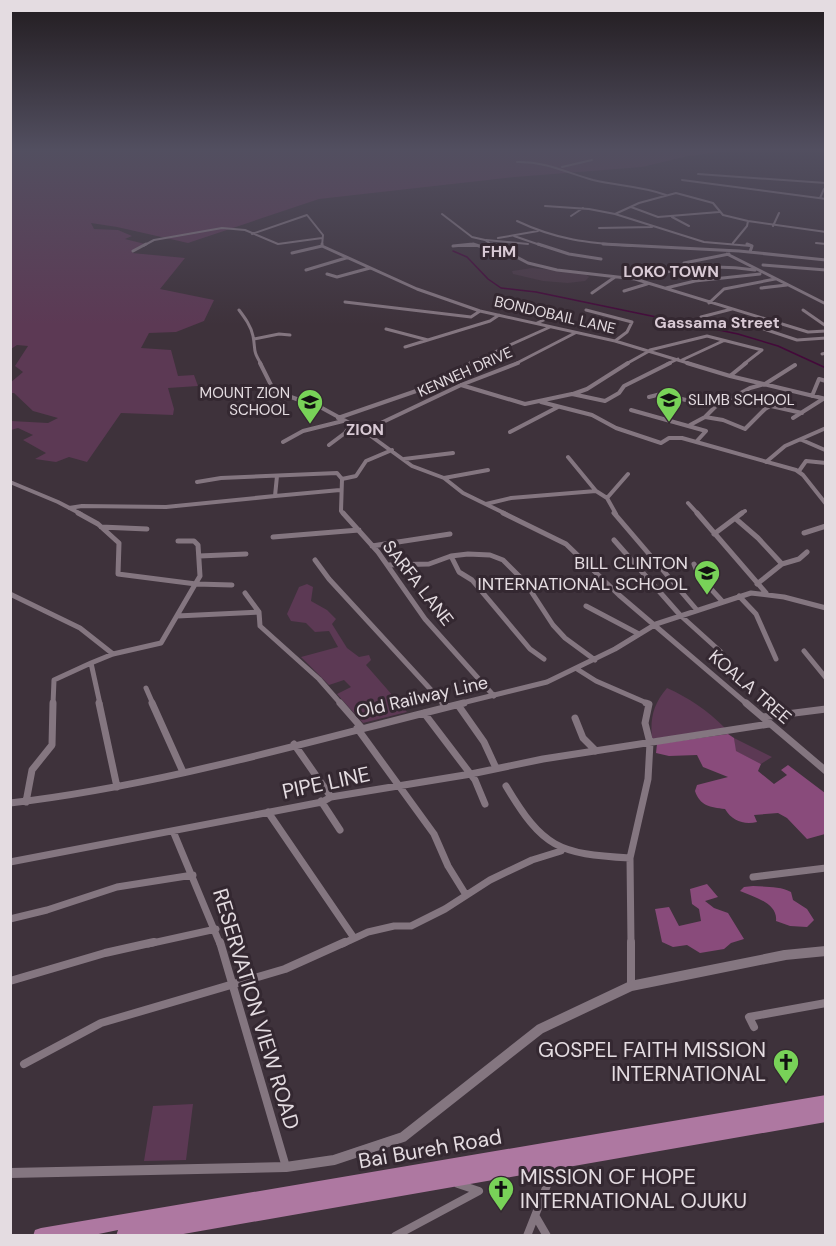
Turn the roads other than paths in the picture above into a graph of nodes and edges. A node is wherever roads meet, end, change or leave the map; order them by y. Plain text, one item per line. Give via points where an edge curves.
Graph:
1 (581, 209) edge
2 (589, 209) edge
3 (626, 209) edge
4 (636, 209) edge
5 (716, 209) edge
6 (718, 212) junction
7 (779, 213) dead end
8 (442, 214) dead end
9 (615, 214) junction
10 (571, 216) dead end
11 (671, 217) junction
12 (517, 221) dead end
13 (748, 221) junction
14 (689, 226) dead end
15 (773, 226) junction
16 (657, 227) junction
17 (599, 228) dead end
18 (538, 231) junction
19 (825, 232) edge
20 (252, 234) junction
21 (514, 236) junction
22 (322, 238) junction
23 (485, 240) junction
24 (490, 240) junction
25 (733, 243) junction
26 (816, 243) dead end
27 (535, 244) junction
28 (825, 244) edge
29 (322, 246) junction
30 (453, 246) dead end
31 (132, 251) dead end
32 (739, 251) junction
33 (750, 252) junction
34 (292, 253) dead end
35 (727, 254) junction
36 (509, 255) junction
37 (778, 255) junction
38 (346, 258) junction
39 (601, 259) dead end
40 (825, 260) edge
41 (684, 263) dead end
42 (763, 265) dead end
43 (778, 267) junction
44 (370, 268) junction
45 (306, 270) dead end
46 (755, 270) junction
47 (825, 270) edge
48 (327, 274) dead end
49 (762, 274) junction
50 (615, 277) junction
51 (635, 279) junction
52 (776, 279) junction
53 (648, 283) junction
54 (788, 285) junction
55 (664, 288) junction
56 (761, 288) dead end
57 (624, 291) dead end
58 (592, 292) dead end
59 (345, 302) dead end
60 (709, 303) junction
61 (825, 303) edge
62 (732, 309) junction
63 (239, 310) dead end
64 (586, 310) dead end
65 (803, 310) dead end
66 (480, 311) junction
67 (500, 314) junction
68 (555, 315) dead end
69 (701, 317) dead end
70 (537, 323) junction
71 (825, 326) edge
72 (550, 327) junction
73 (758, 327) dead end
74 (386, 329) dead end
75 (825, 330) edge
76 (575, 333) junction
77 (290, 335) dead end
78 (825, 338) edge
79 (254, 339) junction
80 (430, 340) junction
81 (615, 341) junction
82 (723, 341) junction
83 (405, 347) dead end
84 (650, 350) junction
85 (680, 360) junction
86 (795, 365) dead end
87 (730, 376) junction
88 (825, 381) edge
89 (765, 384) junction
90 (461, 385) junction
91 (572, 394) junction
92 (812, 396) junction
93 (650, 397) dead end
94 (824, 399) edge
95 (778, 401) dead end
96 (541, 402) junction
97 (771, 406) junction
98 (558, 407) junction
99 (715, 407) junction
100 (632, 410) dead end
101 (802, 413) junction
102 (705, 417) junction
103 (794, 418) dead end
104 (341, 419) junction
105 (351, 424) junction
106 (690, 424) junction
107 (825, 428) edge
108 (364, 431) junction
109 (510, 432) dead end
110 (802, 440) junction
111 (284, 442) dead end
112 (696, 442) junction
113 (329, 446) dead end
114 (392, 450) junction
115 (825, 450) edge
116 (453, 453) dead end
117 (812, 454) dead end
118 (568, 457) dead end
119 (824, 457) dead end
120 (404, 459) junction
121 (806, 461) junction
122 (766, 462) junction
123 (819, 462) junction
124 (825, 464) edge
125 (488, 470) dead end
126 (799, 471) junction
127 (628, 474) dead end
128 (277, 476) junction
129 (444, 478) junction
130 (342, 479) junction
131 (10, 482) edge
132 (196, 482) dead end
133 (340, 490) junction
134 (596, 491) junction
135 (274, 496) junction
136 (607, 498) junction
137 (688, 503) dead end
138 (486, 504) junction
139 (825, 504) edge
140 (69, 508) junction
141 (746, 511) dead end
142 (736, 519) junction
143 (101, 526) junction
144 (825, 526) edge
145 (147, 529) dead end
146 (359, 530) junction
147 (804, 533) dead end
148 (450, 534) dead end
149 (714, 534) junction
150 (273, 537) dead end
151 (614, 540) dead end
152 (178, 541) dead end
153 (372, 546) junction
154 (807, 552) dead end
155 (246, 554) dead end
156 (199, 556) junction
157 (451, 556) junction
158 (315, 560) dead end
159 (694, 564) dead end
160 (782, 564) junction
161 (387, 565) junction
162 (196, 584) junction
163 (757, 584) junction
164 (232, 585) dead end
165 (245, 593) dead end
166 (766, 593) junction
167 (10, 594) edge
168 (739, 596) junction
169 (722, 601) junction
170 (586, 606) dead end
171 (825, 608) edge
172 (696, 609) junction
173 (259, 612) junction
174 (680, 615) junction
175 (177, 616) junction
176 (656, 624) junction
177 (639, 634) junction
178 (804, 651) dead end
179 (721, 652) dead end
180 (113, 654) junction
181 (776, 659) dead end
182 (544, 660) dead end
183 (595, 660) junction
184 (91, 663) junction
185 (577, 669) junction
186 (825, 678) edge
187 (146, 688) dead end
188 (494, 696) junction
189 (458, 705) junction
190 (447, 707) junction
191 (825, 709) edge
192 (424, 713) junction
193 (763, 717) junction
194 (575, 718) dead end
195 (770, 724) junction
196 (359, 727) junction
197 (650, 743) junction
198 (294, 744) junction
199 (596, 751) junction
200 (496, 768) junction
201 (825, 771) edge
202 (183, 772) junction
203 (471, 774) junction
204 (399, 785) junction
205 (506, 786) dead end
206 (117, 787) junction
207 (331, 797) junction
208 (321, 801) junction
209 (26, 802) junction
210 (10, 803) edge
211 (484, 804) dead end
212 (268, 812) junction
213 (340, 830) dead end
214 (173, 831) junction
215 (561, 851) junction
216 (630, 858) junction
217 (10, 862) edge
218 (825, 868) edge
219 (193, 875) junction
220 (753, 877) dead end
221 (466, 895) junction
222 (10, 919) edge
223 (216, 928) junction
224 (354, 939) junction
225 (825, 951) edge
226 (10, 981) edge
227 (232, 984) junction
228 (631, 986) junction
229 (825, 1003) edge
230 (754, 1027) dead end
231 (24, 1064) dead end
232 (825, 1102) edge
233 (825, 1114) edge
234 (556, 1161) junction
235 (286, 1167) junction
236 (10, 1173) edge
237 (444, 1179) junction
238 (536, 1217) junction
239 (41, 1236) edge
240 (123, 1236) edge
241 (395, 1236) edge
242 (527, 1236) edge
243 (547, 1236) edge

1 - 10 street
2 - 9 street
3 - 9 street
4 - 11 street
5 - 6 street
6 - 11 street
6 - 13 street
7 - 15 street
8 - 23 street via 472,237
9 - 16 street
11 - 14 street
12 - 18 street
13 - 15 street
13 - 25 street
15 - 19 street
16 - 17 street
16 - 25 street via 704,242
18 - 21 street
18 - 32 street via 583,243
20 - 22 street via 278,244
20 - 22 street via 308,215
20 - 31 street via 228,228 196,231 151,241
21 - 24 street
21 - 27 street
22 - 29 street
23 - 24 street
23 - 36 street
24 - 27 street
25 - 33 street via 752,246
26 - 28 street
27 - 39 street
29 - 34 street
29 - 38 street, BONDOBAIL LANE
30 - 36 street via 473,244
32 - 33 street
32 - 35 street
33 - 37 street
35 - 41 street
35 - 46 street
36 - 50 street via 557,270
37 - 40 street
37 - 43 street
38 - 44 street, BONDOBAIL LANE
38 - 45 street
42 - 43 street
43 - 47 street
44 - 48 street via 337,277
44 - 66 street, BONDOBAIL LANE
46 - 49 street
46 - 51 street via 724,265
49 - 52 street
49 - 55 street
50 - 51 street
50 - 58 street
51 - 53 street
52 - 54 street
52 - 60 street via 724,289
53 - 55 street
53 - 57 street
54 - 56 street
54 - 61 street
55 - 60 street
59 - 66 street via 471,317
60 - 62 street
62 - 69 street
62 - 75 street via 811,333
63 - 79 street, KOALA TREE
64 - 81 street via 632,322
65 - 71 street
66 - 67 street, BONDOBAIL LANE
67 - 70 street, BONDOBAIL LANE
67 - 80 street via 490,321
68 - 70 street
70 - 72 street, BONDOBAIL LANE
72 - 76 street, BONDOBAIL LANE
72 - 104 street via 427,386
73 - 78 street via 797,340
74 - 80 street
76 - 81 street, BONDOBAIL LANE
76 - 90 street, KENNEH DRIVE via 508,368
77 - 79 street
79 - 104 street, KOALA TREE via 253,350 274,391
80 - 83 street
81 - 84 street, BONDOBAIL LANE
82 - 84 street via 707,336
82 - 85 street
82 - 87 street via 762,350
84 - 85 street, BONDOBAIL LANE
84 - 91 street via 588,389
85 - 87 street, BONDOBAIL LANE
85 - 91 street via 624,386 604,401
86 - 89 street
87 - 89 street, BONDOBAIL LANE
88 - 92 street via 817,381
89 - 92 street, BONDOBAIL LANE
89 - 99 street
90 - 96 street via 525,404
90 - 108 street, KENNEH DRIVE
91 - 96 street
92 - 94 street, BONDOBAIL LANE
93 - 99 street via 661,394
94 - 101 street
95 - 97 street
96 - 98 street
97 - 101 street
97 - 102 street via 747,429
98 - 109 street
98 - 112 street via 661,442 669,438
99 - 102 street
100 - 106 street
101 - 103 street
102 - 106 street
104 - 105 street, KOALA TREE
104 - 111 street via 303,430
105 - 108 street, KOALA TREE
105 - 113 street
106 - 112 street via 706,431
107 - 110 street
108 - 114 street, KOALA TREE
110 - 115 street
110 - 122 street via 771,455
112 - 122 street
114 - 120 street, KOALA TREE
114 - 130 street via 368,457 356,476
116 - 120 street
117 - 121 street
118 - 134 street
119 - 123 street
120 - 129 street, KOALA TREE
121 - 123 street
121 - 126 street
122 - 126 street
123 - 124 street
125 - 129 street
126 - 139 street
127 - 136 street
128 - 130 street via 337,473
128 - 132 street
128 - 135 street
129 - 138 street, KOALA TREE
130 - 133 street, SARFA LANE
131 - 140 street
133 - 135 street
133 - 146 street, SARFA LANE via 341,511
134 - 136 street
134 - 138 street via 511,498
135 - 140 street via 178,506
136 - 172 street via 612,510
137 - 149 street
138 - 176 street, KOALA TREE via 566,544
140 - 143 street
141 - 142 street
142 - 149 street
142 - 160 street
143 - 145 street
143 - 162 street via 119,543 118,574
144 - 147 street
146 - 150 street
146 - 153 street, SARFA LANE
148 - 153 street
149 - 163 street
151 - 174 street
152 - 156 street via 196,542
153 - 161 street, SARFA LANE
154 - 160 street
155 - 156 street
156 - 162 street via 200,576
157 - 161 street via 429,564
157 - 182 street via 459,572 472,580 530,649
157 - 183 street via 490,555 503,560 525,582 553,625
158 - 190 street
159 - 169 street via 699,576
160 - 163 street
161 - 188 street, SARFA LANE via 425,619
162 - 164 street
162 - 175 street
163 - 166 street
165 - 173 street
166 - 168 street, Old Railway Line
166 - 171 street, Old Railway Line
167 - 180 street via 90,635
168 - 169 street, Old Railway Line
168 - 181 street via 756,614
169 - 172 street, Old Railway Line
170 - 177 street
172 - 174 street, Old Railway Line
173 - 175 street
173 - 196 street via 260,626 319,680
174 - 176 street, Old Railway Line
174 - 179 street
175 - 180 street via 157,645
176 - 177 street, Old Railway Line
176 - 193 street, KOALA TREE
177 - 183 street, Old Railway Line
178 - 186 street
180 - 184 street
183 - 185 street, Old Railway Line
184 - 206 street
184 - 209 street via 54,680 52,745 34,764 27,782
185 - 188 street, Old Railway Line via 547,682
185 - 197 street via 649,704 645,723
187 - 202 street
188 - 189 street, Old Railway Line
189 - 190 street, Old Railway Line
189 - 200 street via 484,742
190 - 192 street, Old Railway Line
191 - 193 street
192 - 196 street, Old Railway Line
192 - 203 street
193 - 195 street, KOALA TREE
194 - 199 street via 583,738
195 - 197 street, PIPE LINE
195 - 201 street, KOALA TREE
196 - 198 street, Old Railway Line
196 - 204 street
197 - 199 street, PIPE LINE
197 - 216 street via 644,805
198 - 202 street, Old Railway Line
198 - 207 street
199 - 200 street, PIPE LINE
200 - 203 street, PIPE LINE
202 - 206 street, Old Railway Line
203 - 204 street, PIPE LINE
203 - 211 street
204 - 207 street, PIPE LINE
204 - 221 street via 434,834
205 - 215 street via 528,822
206 - 209 street, Old Railway Line
207 - 208 street, PIPE LINE
208 - 212 street, PIPE LINE
208 - 213 street
209 - 210 street, Old Railway Line
212 - 214 street, PIPE LINE
212 - 224 street
214 - 217 street, PIPE LINE
214 - 219 street, RESERVATION VIEW ROAD
215 - 216 street
215 - 221 street via 532,860
216 - 228 street
218 - 220 street
219 - 222 street via 117,887
219 - 223 street, RESERVATION VIEW ROAD
221 - 224 street via 411,926 394,926
223 - 226 street via 105,953
223 - 227 street, RESERVATION VIEW ROAD
224 - 227 street via 285,969
225 - 228 street via 785,955
227 - 231 street via 101,1023
227 - 235 street, RESERVATION VIEW ROAD
228 - 235 street via 540,1029 403,1137 334,1160
229 - 230 street via 749,1017
232 - 239 highway, Bai Bureh Road
233 - 234 highway, Bai Bureh Road
234 - 237 highway, Bai Bureh Road
234 - 238 street
235 - 236 street
237 - 240 highway, Bai Bureh Road
237 - 241 street via 479,1191
238 - 242 street
238 - 243 street

